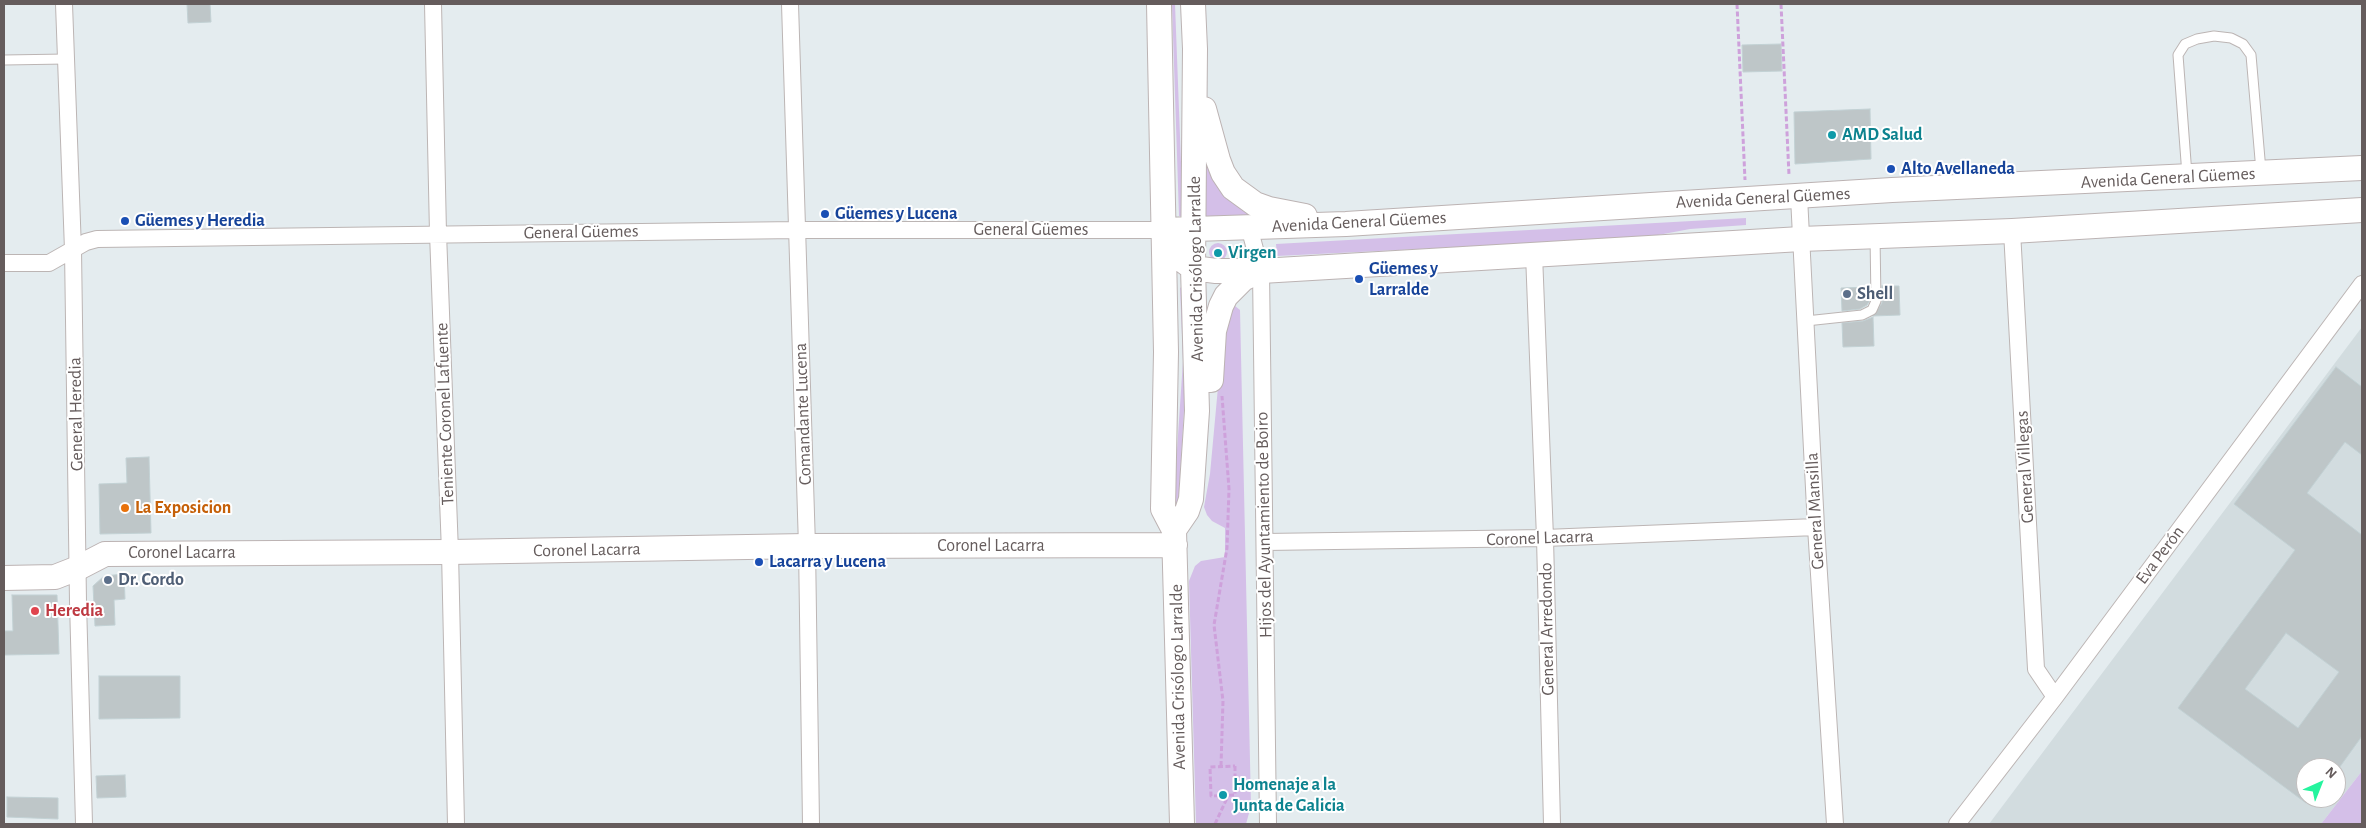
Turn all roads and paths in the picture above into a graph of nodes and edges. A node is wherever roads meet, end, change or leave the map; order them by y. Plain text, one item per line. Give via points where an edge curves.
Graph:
1 (64, 4) edge
2 (433, 4) edge
3 (790, 4) edge
4 (1159, 4) edge
5 (1193, 4) edge
6 (1737, 4) edge
7 (1781, 4) edge
8 (1195, 49) junction
9 (66, 59) junction
10 (4, 60) edge
11 (2362, 168) edge
12 (2261, 174) junction
13 (2187, 177) junction
14 (1794, 197) junction
15 (1746, 198) junction
16 (2362, 210) edge
17 (1346, 224) junction
18 (1249, 227) junction
19 (797, 230) junction
20 (1164, 230) junction
21 (1195, 230) junction
22 (2012, 232) junction
23 (438, 234) junction
24 (1875, 236) junction
25 (1801, 239) junction
26 (73, 250) junction
27 (1534, 254) junction
28 (4, 263) edge
29 (1193, 268) junction
30 (1261, 271) junction
31 (2362, 284) edge
32 (1806, 321) junction
33 (1222, 393) dead end
34 (1196, 449) junction
35 (1816, 527) junction
36 (1174, 537) junction
37 (1545, 538) junction
38 (1265, 542) junction
39 (807, 546) junction
40 (450, 552) junction
41 (78, 568) junction
42 (4, 578) edge
43 (2055, 696) junction
44 (1221, 766) junction
45 (1228, 796) junction
46 (84, 824) edge
47 (456, 824) edge
48 (811, 824) edge
49 (1182, 824) edge
50 (1215, 824) edge
51 (1268, 824) edge
52 (1552, 824) edge
53 (1835, 824) edge
54 (1956, 824) edge

1 - 9 street, General Heredia
2 - 23 street, Teniente Coronel Lafuente
3 - 19 street, Comandante Lucena
4 - 20 main road, Avenida Crisólogo Larralde
5 - 8 main road, Avenida Crisólogo Larralde
6 - 15 path
7 - 14 path
8 - 17 main road via 1210,136 1228,182 1240,195 1269,209
8 - 21 main road, Avenida Crisólogo Larralde
9 - 10 lane
9 - 26 street, General Heredia
11 - 12 main road, Avenida General Güemes
12 - 13 main road, Avenida General Güemes
12 - 13 lane via 2251,55 2243,44 2231,38 2214,36 2185,44 2178,54
13 - 14 main road, Avenida General Güemes
14 - 15 main road, Avenida General Güemes
14 - 25 street, General Mansilla
15 - 17 main road, Avenida General Güemes
16 - 22 main road
17 - 18 main road, Avenida General Güemes
18 - 21 main road, Avenida General Güemes
18 - 30 street, Hijos del Ayuntamiento de Boiro
19 - 20 street, General Güemes
19 - 23 street, General Güemes
19 - 39 street, Comandante Lucena
20 - 21 main road, Avenida General Güemes
20 - 29 main road via 1175,255
20 - 36 main road, Avenida Crisólogo Larralde via 1163,509
21 - 29 main road, Avenida Crisólogo Larralde
22 - 24 main road
22 - 43 street, General Villegas via 2036,669
23 - 26 street, General Güemes via 97,239
23 - 40 street, Teniente Coronel Lafuente
24 - 25 main road
24 - 32 lane via 1876,301 1872,310 1862,315
25 - 27 main road
25 - 32 street, General Mansilla
26 - 28 street, General Güemes via 49,263
26 - 41 street, General Heredia
27 - 30 main road
27 - 37 street, General Arredondo
29 - 30 main road
29 - 34 main road, Avenida Crisólogo Larralde via 1198,372
30 - 34 main road via 1247,276 1232,289 1217,315 1209,410
30 - 38 street, Hijos del Ayuntamiento de Boiro
31 - 43 street, Eva Perón
32 - 35 street, General Mansilla
33 - 44 path via 1229,489 1227,548 1214,625 1223,701
34 - 36 main road, Avenida Crisólogo Larralde via 1191,499
35 - 37 street, Coronel Lacarra
35 - 53 street, General Mansilla
36 - 39 main road, Coronel Lacarra
36 - 49 main road, Avenida Crisólogo Larralde
37 - 38 street, Coronel Lacarra
37 - 52 street, General Arredondo
38 - 51 street, Hijos del Ayuntamiento de Boiro
39 - 40 main road, Coronel Lacarra
39 - 48 street, Comandante Lucena
40 - 41 main road, Coronel Lacarra via 105,554
40 - 47 street, Teniente Coronel Lafuente
41 - 42 main road, Coronel Lacarra via 43,579
41 - 46 street, General Heredia
43 - 54 street, Eva Perón
44 - 45 path via 1235,766 1235,796
44 - 45 path via 1210,766 1211,796
45 - 50 path

